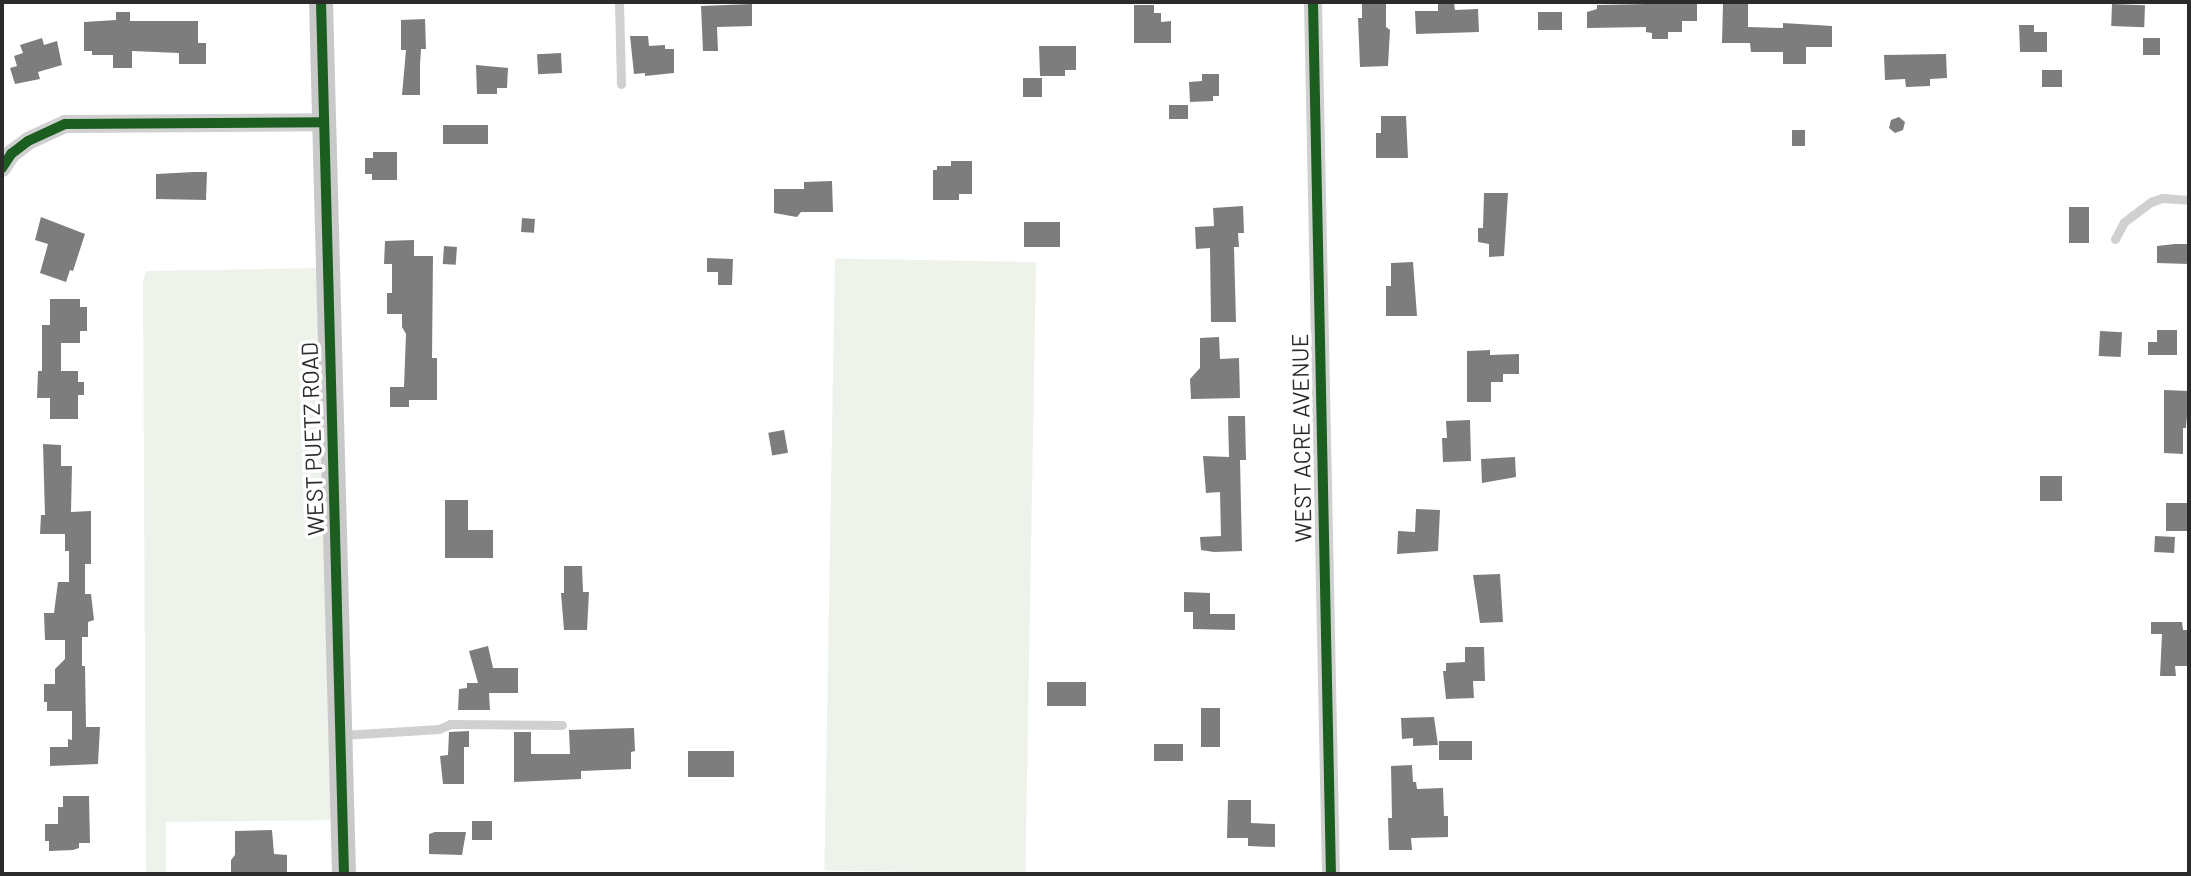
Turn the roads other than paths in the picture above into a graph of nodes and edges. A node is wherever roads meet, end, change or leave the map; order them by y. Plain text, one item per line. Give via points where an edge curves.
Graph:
1 (321, 2) edge
2 (619, 2) edge
3 (1313, 2) edge
4 (621, 84) dead end
5 (323, 122) junction
6 (2, 168) edge
7 (2189, 200) edge
8 (2115, 239) dead end
9 (562, 724) dead end
10 (341, 735) junction
11 (344, 874) edge
12 (1331, 874) edge

1 - 5 street, WEST PUETZ ROAD
2 - 4 lane
3 - 12 street, WEST ACRE AVENUE
5 - 6 street via 65,124 28,141
5 - 10 street, WEST PUETZ ROAD
7 - 8 lane via 2151,202 2124,222
9 - 10 lane via 450,724 439,730
10 - 11 street, WEST PUETZ ROAD

